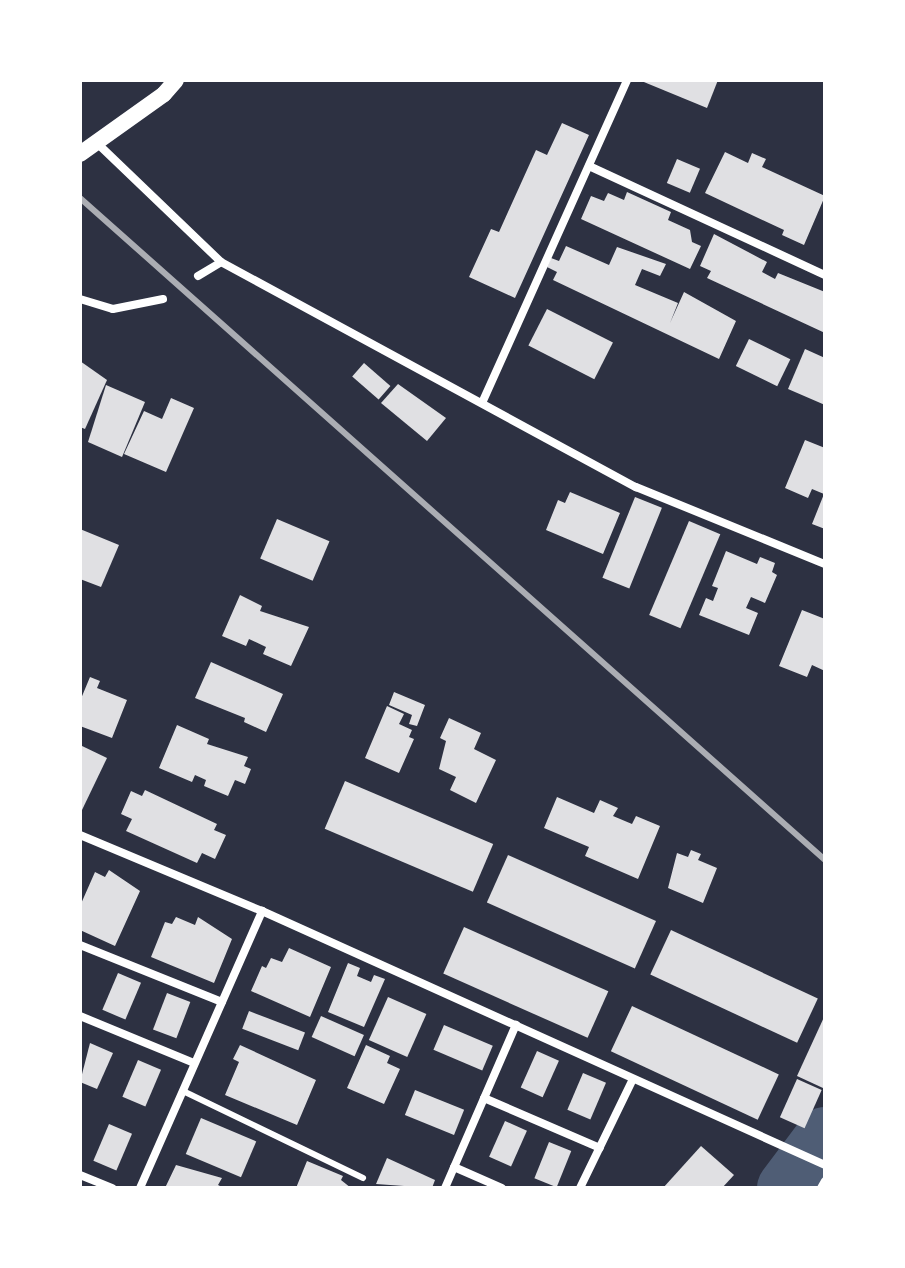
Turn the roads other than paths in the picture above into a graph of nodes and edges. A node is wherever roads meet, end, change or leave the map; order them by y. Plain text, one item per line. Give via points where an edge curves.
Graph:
1 (176, 80) edge
2 (627, 80) edge
3 (98, 144) junction
4 (80, 154) edge
5 (589, 166) junction
6 (221, 262) junction
7 (825, 275) edge
8 (198, 276) dead end
9 (80, 299) edge
10 (163, 299) dead end
11 (482, 403) junction
12 (825, 564) edge
13 (80, 835) edge
14 (262, 911) junction
15 (80, 945) edge
16 (222, 1002) junction
17 (80, 1016) edge
18 (516, 1025) junction
19 (194, 1063) junction
20 (632, 1081) junction
21 (183, 1091) junction
22 (484, 1098) junction
23 (600, 1148) junction
24 (822, 1163) edge
25 (454, 1167) junction
26 (80, 1175) edge
27 (363, 1178) dead end
28 (825, 1181) edge
29 (112, 1188) edge
30 (140, 1188) edge
31 (445, 1188) edge
32 (502, 1188) edge
33 (580, 1188) edge
34 (821, 1188) edge

1 - 3 main road
2 - 5 street
3 - 4 main road
3 - 6 street
5 - 7 street
5 - 11 street
6 - 8 street
6 - 11 street
9 - 10 street via 113,309
11 - 12 street via 636,487
13 - 14 street
14 - 16 street
14 - 18 street
15 - 16 street
16 - 19 street
17 - 19 street
18 - 20 street
18 - 22 street
19 - 21 street
20 - 23 street
20 - 24 street
21 - 27 lane
21 - 30 street
22 - 23 street
22 - 25 street
23 - 33 street
25 - 31 street
25 - 32 street
26 - 29 street
28 - 34 street

